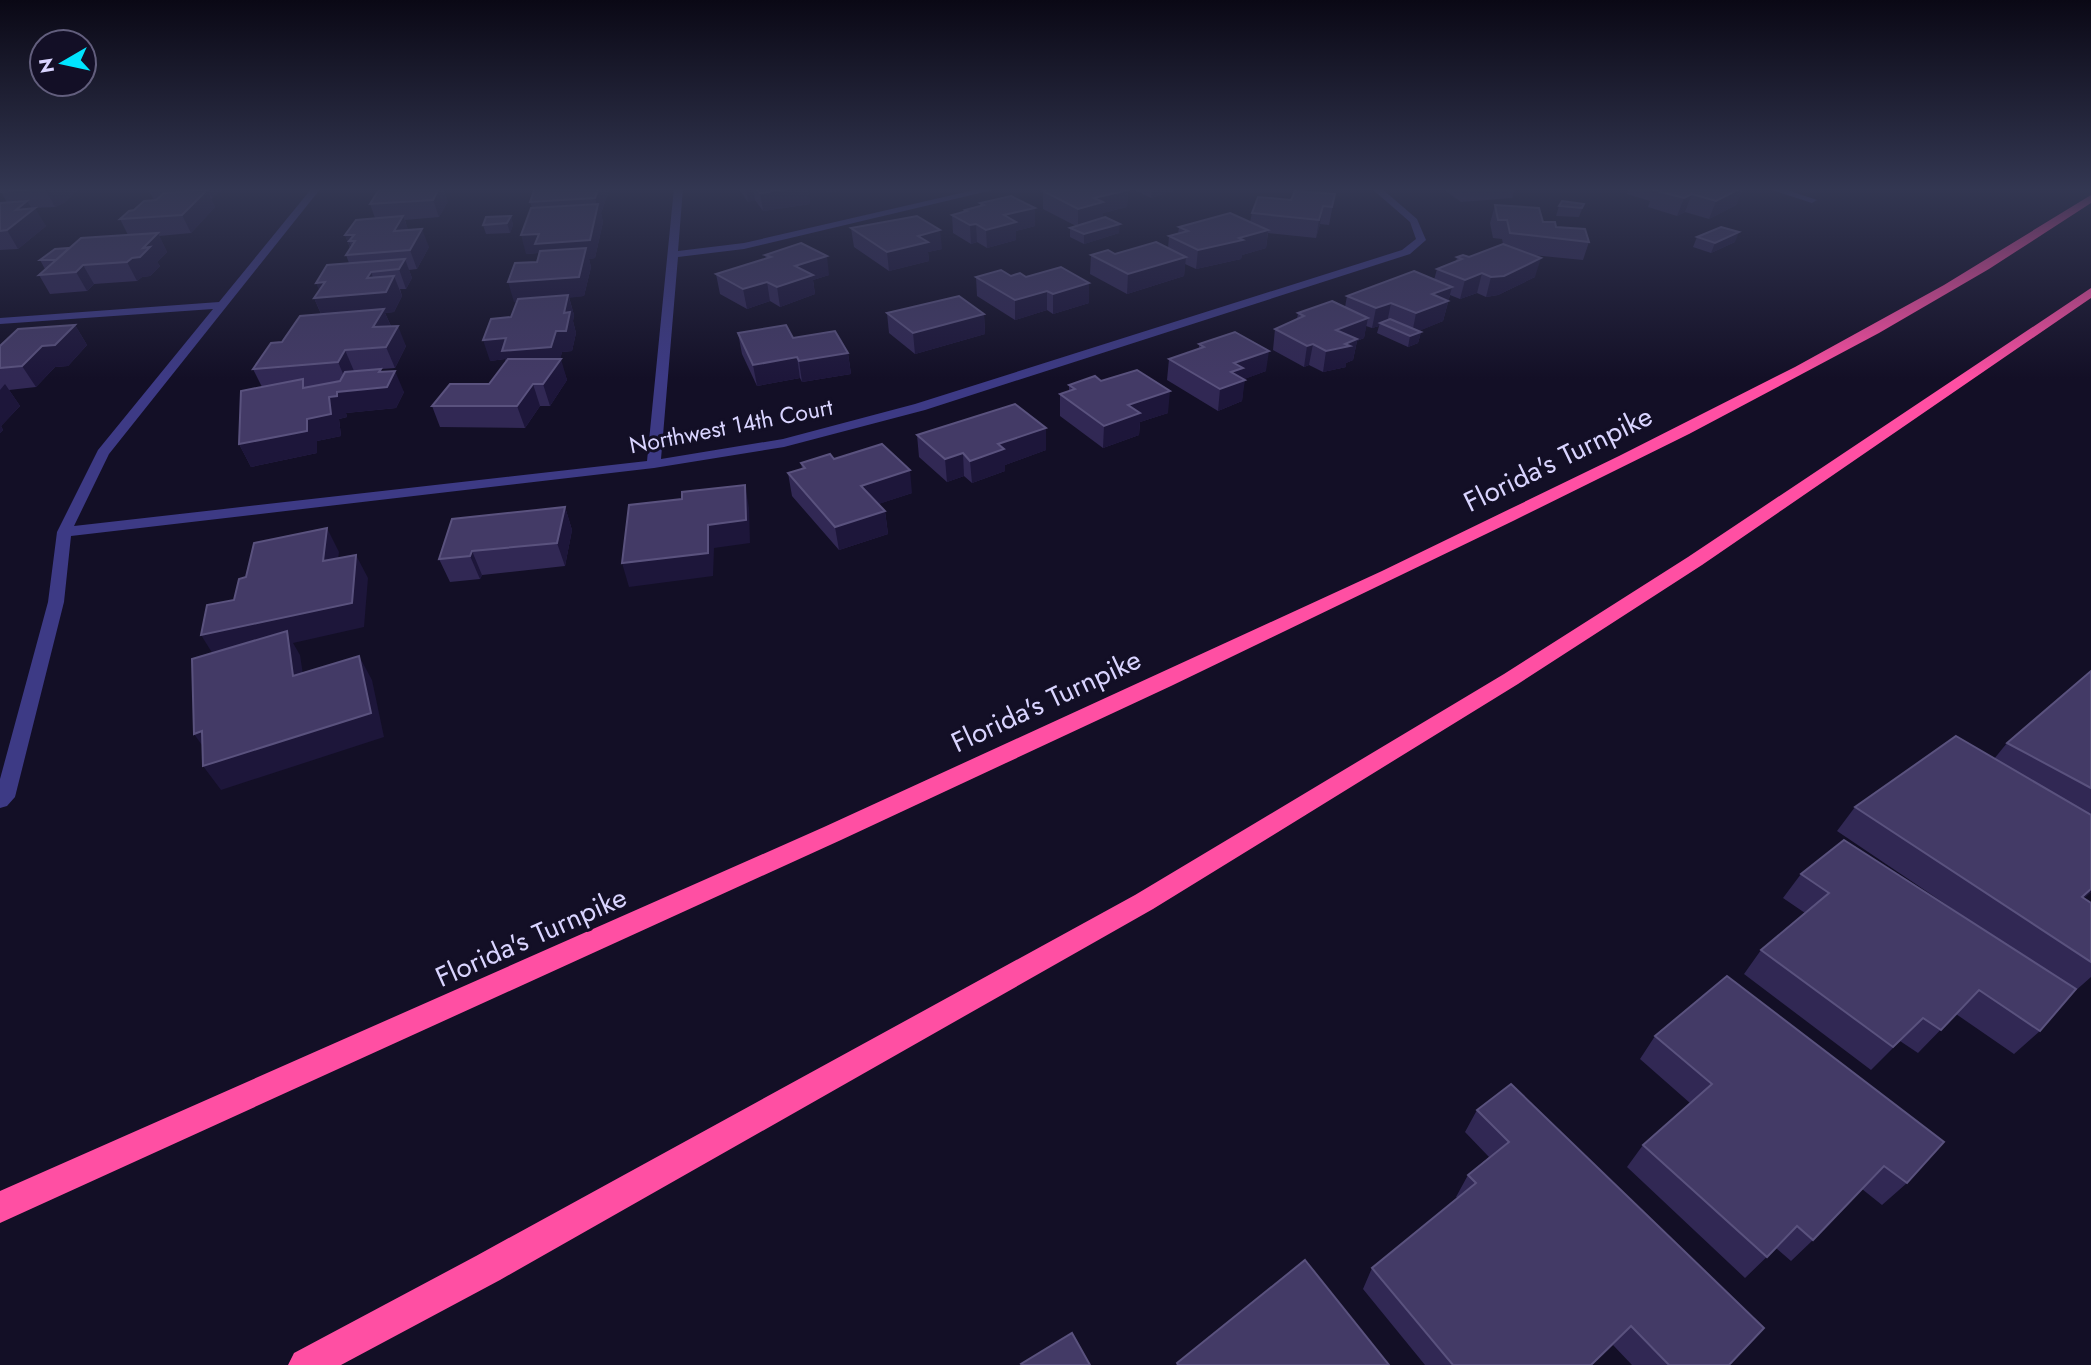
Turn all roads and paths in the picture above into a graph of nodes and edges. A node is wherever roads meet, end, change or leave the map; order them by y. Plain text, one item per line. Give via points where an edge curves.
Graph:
1 (267, 252) edge
2 (672, 252) edge
3 (698, 252) edge
4 (1406, 252) edge
5 (2006, 252) edge
6 (672, 255) junction
7 (2091, 292) edge
8 (225, 305) junction
9 (0, 321) edge
10 (654, 464) junction
11 (64, 532) junction
12 (0, 801) edge
13 (0, 1207) edge
14 (306, 1365) edge

1 - 8 street
2 - 6 street
3 - 6 street
4 - 10 street, Northwest 14th Court via 920,407 784,443
5 - 13 highway, Florida's Turnpike via 1901,315 1592,477 664,909
6 - 10 street
7 - 14 highway via 1672,576 1179,881
8 - 9 street
8 - 11 street via 103,453
10 - 11 street, Northwest 14th Court
11 - 12 street via 56,602 5,797

